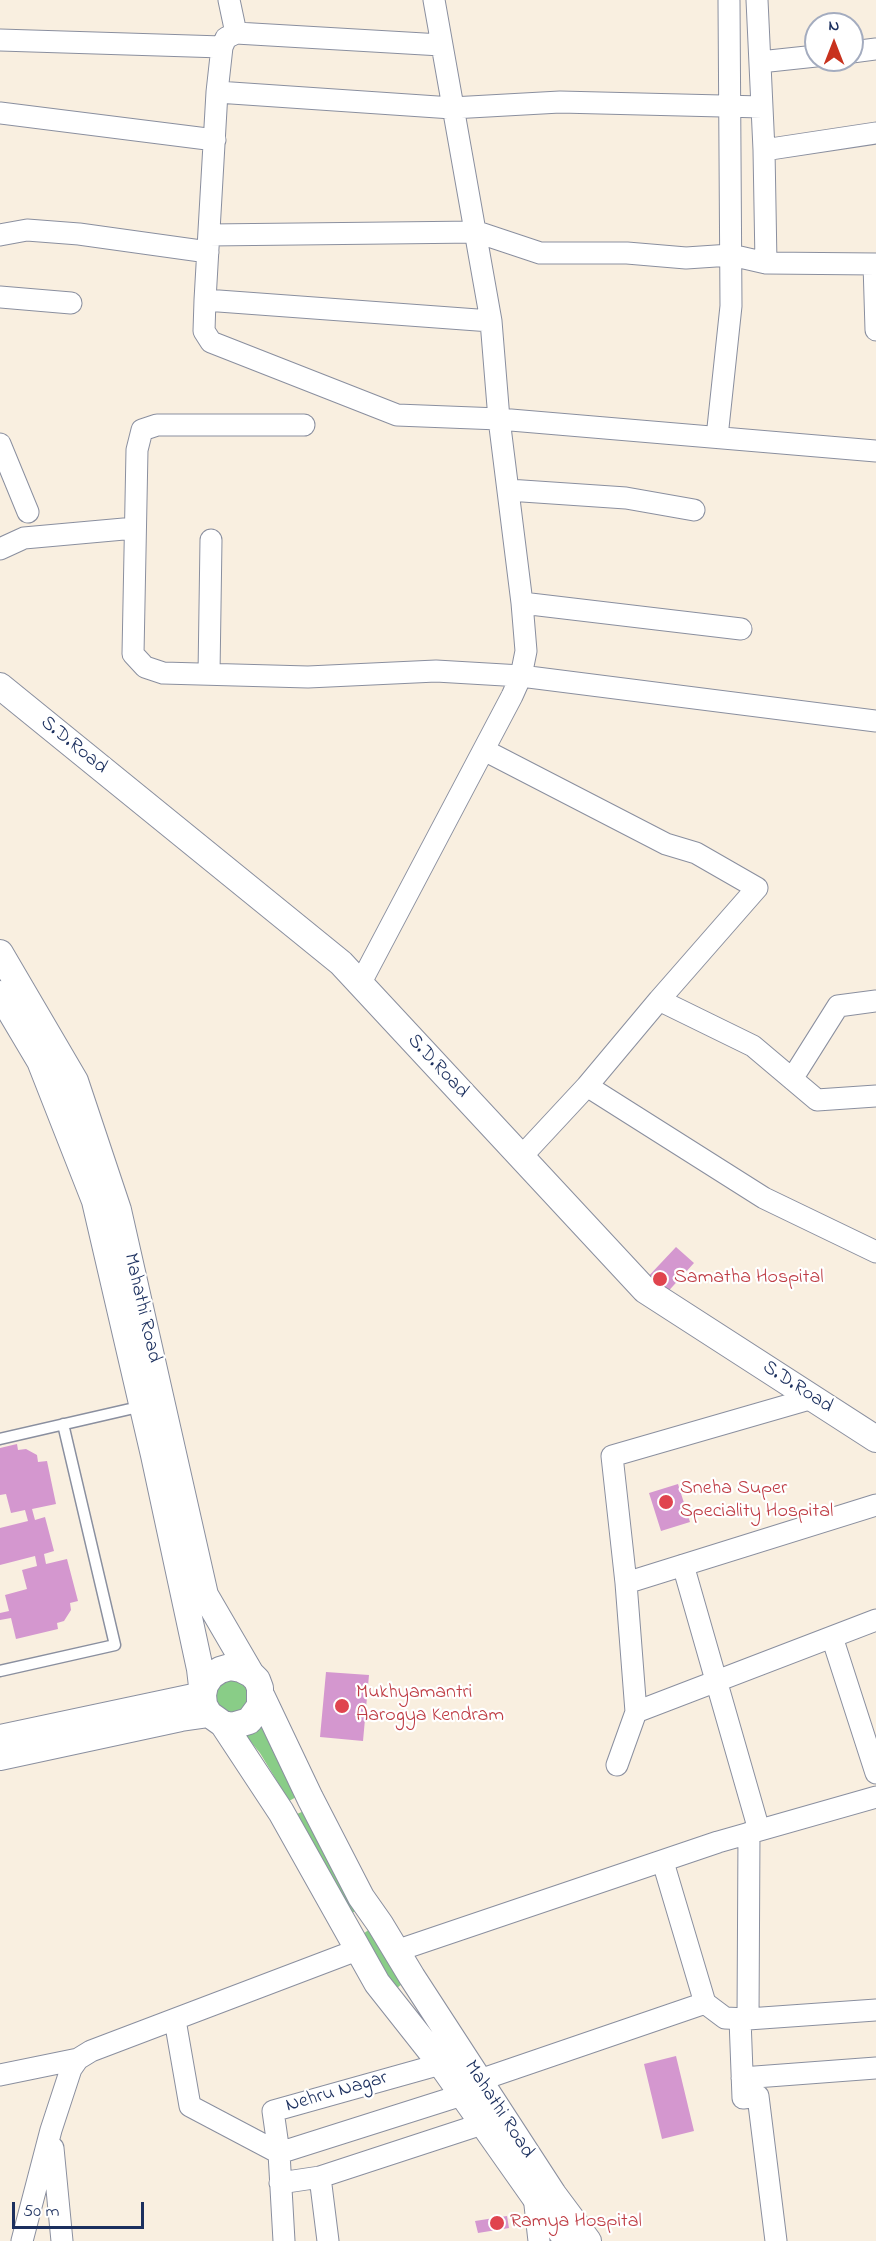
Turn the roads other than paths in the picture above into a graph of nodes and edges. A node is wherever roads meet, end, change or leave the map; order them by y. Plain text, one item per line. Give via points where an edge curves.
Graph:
1 (229, 0) edge
2 (434, 0) edge
3 (757, 0) edge
4 (729, 1) edge
5 (0, 40) edge
6 (229, 40) junction
7 (441, 45) junction
8 (804, 57) edge
9 (760, 62) junction
10 (218, 92) junction
11 (730, 106) junction
12 (762, 107) junction
13 (452, 108) junction
14 (0, 113) edge
15 (876, 134) edge
16 (214, 140) junction
17 (764, 150) junction
18 (477, 232) junction
19 (0, 235) edge
20 (208, 243) junction
21 (731, 255) junction
22 (765, 262) junction
23 (875, 264) edge
24 (0, 297) edge
25 (205, 300) junction
26 (70, 303) dead end
27 (491, 321) junction
28 (876, 330) edge
29 (499, 419) junction
30 (304, 425) dead end
31 (717, 437) junction
32 (0, 444) edge
33 (876, 451) edge
34 (508, 490) junction
35 (694, 510) dead end
36 (28, 512) dead end
37 (135, 528) junction
38 (211, 540) dead end
39 (0, 549) edge
40 (522, 603) junction
41 (741, 629) dead end
42 (209, 674) junction
43 (521, 676) junction
44 (0, 686) edge
45 (876, 721) edge
46 (484, 750) junction
47 (0, 953) edge
48 (360, 984) junction
49 (0, 994) edge
50 (659, 1000) junction
51 (876, 1001) edge
52 (792, 1079) junction
53 (587, 1086) junction
54 (876, 1096) edge
55 (521, 1157) junction
56 (109, 1213) junction
57 (876, 1251) edge
58 (813, 1398) junction
59 (142, 1406) junction
60 (63, 1425) junction
61 (0, 1439) edge
62 (876, 1439) edge
63 (876, 1505) edge
64 (683, 1565) junction
65 (626, 1583) junction
66 (876, 1620) edge
67 (832, 1637) junction
68 (0, 1671) edge
69 (251, 1674) junction
70 (716, 1681) junction
71 (262, 1697) junction
72 (211, 1711) junction
73 (636, 1712) junction
74 (0, 1738) edge
75 (0, 1757) edge
76 (617, 1765) dead end
77 (876, 1773) edge
78 (876, 1797) edge
79 (310, 1798) junction
80 (281, 1812) junction
81 (754, 1831) junction
82 (663, 1862) junction
83 (380, 1924) junction
84 (353, 1943) junction
85 (396, 1952) junction
86 (412, 1977) junction
87 (383, 1991) junction
88 (705, 2003) junction
89 (876, 2010) edge
90 (744, 2019) junction
91 (175, 2020) junction
92 (78, 2059) junction
93 (441, 2064) junction
94 (876, 2068) edge
95 (0, 2075) edge
96 (742, 2078) junction
97 (471, 2087) junction
98 (485, 2123) junction
99 (51, 2130) junction
100 (279, 2168) junction
101 (320, 2176) junction
102 (534, 2196) junction
103 (22, 2241) edge
104 (62, 2241) edge
105 (284, 2241) edge
106 (328, 2241) edge
107 (538, 2241) edge
108 (568, 2241) edge
109 (588, 2241) edge
110 (776, 2241) edge

1 - 6 street
2 - 7 street
3 - 9 street
4 - 11 street
5 - 6 street
6 - 7 street
6 - 10 street
7 - 13 street
8 - 9 street
9 - 12 street
10 - 13 street
10 - 16 street
11 - 12 street
11 - 13 street via 560,102
11 - 21 street
12 - 17 street
13 - 18 street
14 - 16 street
15 - 17 street
16 - 20 street
17 - 22 street
18 - 20 street
18 - 21 street via 540,254 686,258
18 - 27 street
19 - 20 street via 27,230
20 - 25 street
21 - 22 street
21 - 31 street via 731,306
22 - 23 street
23 - 28 street
24 - 26 street
25 - 27 street
25 - 29 street via 204,331 211,342 397,415
27 - 29 street
29 - 31 street
29 - 34 street
30 - 37 street via 157,425 142,430 136,450
31 - 33 street
32 - 36 street
34 - 35 street via 626,498
34 - 40 street
37 - 39 street via 24,538
37 - 42 street via 133,654 145,667 163,673
38 - 42 street
40 - 41 street
40 - 43 street via 526,651
42 - 43 street via 308,677 435,671
43 - 45 street
43 - 46 street
44 - 48 street, S.D.Road via 340,963
46 - 48 street
46 - 50 street via 666,844 696,853 757,888
47 - 56 street, Mahathi Road via 75,1081
48 - 55 street, S.D.Road
49 - 56 street, Mahathi Road via 40,1061 95,1201
50 - 52 street via 753,1046
50 - 53 street
51 - 52 street via 838,1006
52 - 54 street via 817,1100
53 - 55 street
53 - 57 street via 764,1198
55 - 58 street, S.D.Road via 645,1290
56 - 59 street, Mahathi Road
56 - 69 street, Mahathi Road via 205,1595
58 - 62 street, S.D.Road
58 - 65 street via 612,1456
59 - 60 lane
59 - 72 street, Mahathi Road
60 - 61 lane
60 - 68 lane via 115,1645
63 - 64 street
64 - 65 street
64 - 70 street
65 - 73 street
66 - 67 street
67 - 70 street
67 - 77 street
69 - 71 street, Mahathi Road
69 - 72 street via 230,1667 211,1676 205,1685
70 - 73 street
70 - 81 street
71 - 72 street via 249,1720 232,1726
71 - 79 street, Mahathi Road
72 - 74 street
72 - 75 street
72 - 80 street, Mahathi Road
73 - 76 street
78 - 81 street
79 - 80 street
79 - 83 street, Mahathi Road via 361,1897
80 - 84 street, Mahathi Road
81 - 82 street
81 - 90 street
82 - 85 street
82 - 88 street
83 - 84 street
83 - 85 street, Mahathi Road
84 - 87 street, Mahathi Road
84 - 91 street
85 - 86 street, Mahathi Road
86 - 87 street
86 - 97 street, Mahathi Road
87 - 93 street, Mahathi Road
88 - 90 street via 725,2018
88 - 97 street, Nehru Nagar
89 - 90 street
90 - 96 street
91 - 92 street
91 - 100 street via 190,2106
92 - 95 street
92 - 99 street
93 - 97 street, Mahathi Road
93 - 100 street, Nehru Nagar via 273,2111
94 - 96 street
96 - 110 street via 742,2098 758,2096
97 - 98 street, Mahathi Road
97 - 100 street, Nehru Nagar
97 - 109 street, Mahathi Road
98 - 101 street
98 - 102 street, Mahathi Road
99 - 103 street
99 - 104 street
100 - 101 street
100 - 105 street
101 - 106 street
102 - 107 street
102 - 108 street, Mahathi Road

